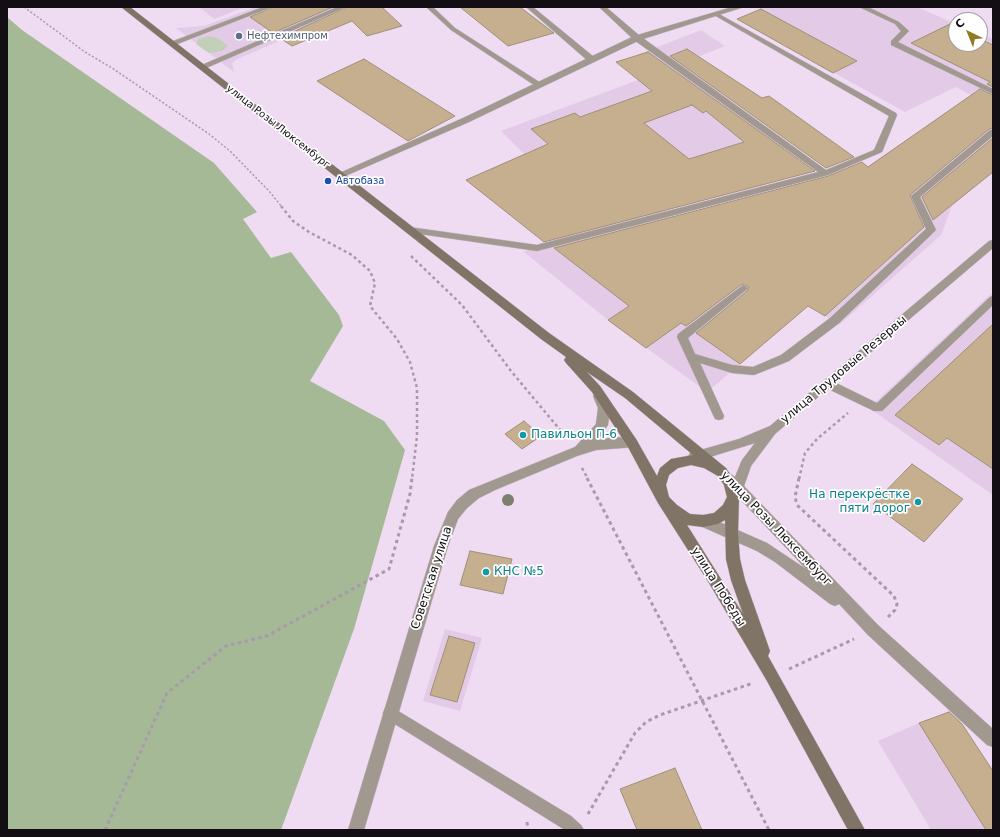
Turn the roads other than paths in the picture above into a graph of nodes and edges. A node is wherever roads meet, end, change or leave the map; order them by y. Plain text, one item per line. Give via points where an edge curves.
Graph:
1 (125, 7) edge
2 (270, 7) edge
3 (342, 7) edge
4 (429, 7) edge
5 (529, 7) edge
6 (602, 7) edge
7 (740, 7) edge
8 (862, 7) edge
9 (717, 15) junction
10 (638, 38) junction
11 (172, 43) junction
12 (591, 59) junction
13 (201, 66) junction
14 (540, 85) junction
15 (993, 92) edge
16 (993, 132) edge
17 (825, 173) junction
18 (340, 175) junction
19 (409, 230) junction
20 (991, 247) edge
21 (743, 288) dead end
22 (993, 299) edge
23 (545, 336) junction
24 (691, 357) junction
25 (828, 384) junction
26 (596, 389) junction
27 (719, 416) dead end
28 (774, 429) junction
29 (632, 443) junction
30 (574, 452) junction
31 (701, 455) junction
32 (675, 463) junction
33 (722, 472) junction
34 (735, 492) junction
35 (663, 499) junction
36 (703, 521) junction
37 (731, 533) junction
38 (873, 630) junction
39 (772, 676) junction
40 (390, 713) junction
41 (993, 739) edge
42 (356, 830) edge
43 (576, 830) edge
44 (856, 830) edge

1 - 11 street, улица Розы Люксембург
2 - 11 lane
3 - 13 lane
4 - 14 lane via 453,29
5 - 12 lane
6 - 10 lane
7 - 9 street
8 - 15 lane via 896,23 905,31 894,43
9 - 10 street
9 - 17 lane via 893,114 878,152
10 - 12 street
10 - 17 lane
11 - 13 street, улица Розы Люксембург
12 - 14 street
13 - 18 street, улица Розы Люксембург
14 - 18 street
16 - 24 lane via 915,196 931,230 834,321 785,358 754,371 732,369
17 - 19 lane via 537,248
18 - 19 street, улица Розы Люксембург
19 - 23 street, улица Розы Люксембург
20 - 25 street, улица Трудовые Резервы
21 - 24 lane via 682,337
22 - 25 lane via 878,408
23 - 26 street, улица Розы Люксембург
23 - 31 street, улица Розы Люксембург via 629,395
24 - 27 lane
25 - 28 street, улица Трудовые Резервы
26 - 29 street, улица Розы Люксембург
26 - 30 street via 604,408 602,425 589,442
28 - 31 street, улица Трудовые Резервы via 742,443
28 - 34 street via 746,464
29 - 30 street, Советская улица via 615,442
29 - 35 street, улица Розы Люксембург
30 - 40 street, Советская улица via 474,494 453,516 441,546
31 - 32 street, улица Трудовые Резервы
31 - 33 street, улица Розы Люксембург
32 - 33 street via 691,460 707,463
32 - 35 street via 664,472 660,485
33 - 34 street, улица Розы Люксембург
34 - 36 street via 728,509 718,518
34 - 37 street, улица Победы
34 - 38 street, улица Розы Люксембург
35 - 36 street via 687,519
35 - 39 street, улица Победы
36 - 37 street
37 - 38 street via 780,558
37 - 39 street, улица Победы via 738,580
38 - 41 street, улица Розы Люксембург
39 - 44 street, улица Победы
40 - 42 street, Советская улица
40 - 43 lane via 566,820

